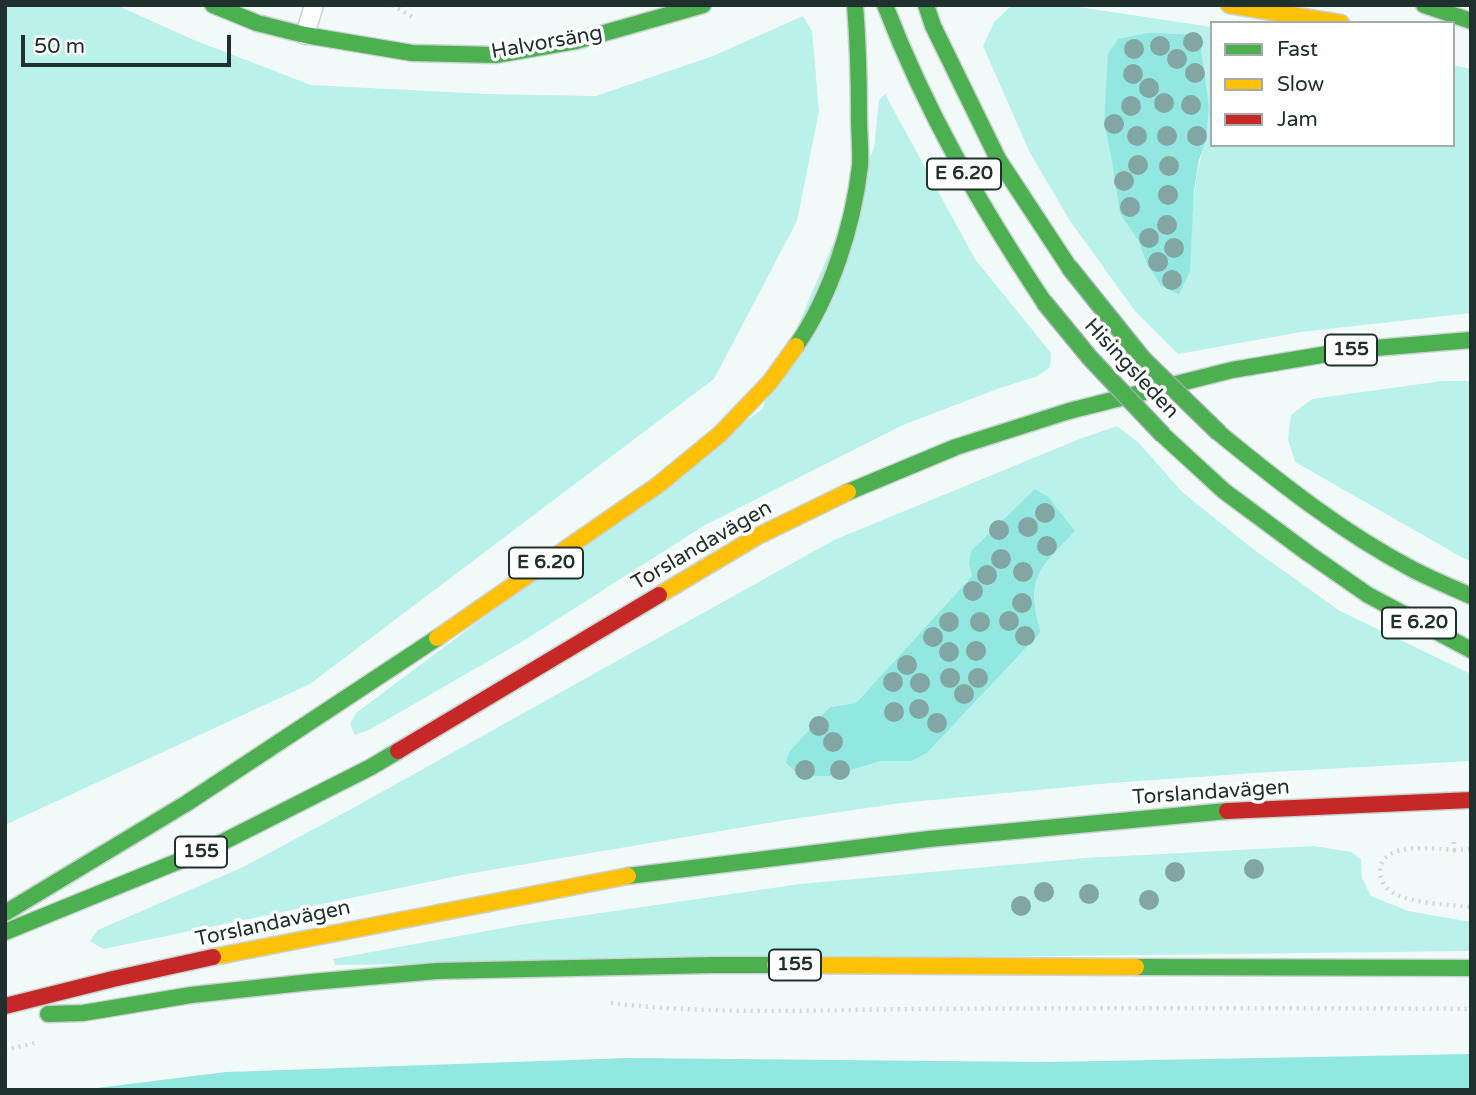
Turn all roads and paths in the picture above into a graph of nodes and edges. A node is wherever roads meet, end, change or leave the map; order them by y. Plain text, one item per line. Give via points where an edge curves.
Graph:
1 (213, 5) edge
2 (314, 5) edge
3 (392, 5) edge
4 (703, 5) edge
5 (855, 5) edge
6 (885, 5) edge
7 (926, 5) edge
8 (1229, 5) edge
9 (1424, 5) edge
10 (1260, 7) edge
11 (1441, 8) edge
12 (418, 19) dead end
13 (1331, 21) edge
14 (1471, 21) edge
15 (305, 35) junction
16 (1471, 340) edge
17 (1471, 596) edge
18 (1471, 650) edge
19 (1471, 800) edge
20 (1454, 842) dead end
21 (1471, 849) edge
22 (1454, 850) junction
23 (1471, 907) edge
24 (5, 913) edge
25 (5, 932) edge
26 (1471, 968) edge
27 (598, 1001) dead end
28 (5, 1006) edge
29 (1471, 1009) edge
30 (5, 1015) edge
31 (47, 1041) dead end
32 (5, 1050) edge

1 - 15 main road, Halvorsäng
2 - 15 lane
3 - 12 path
4 - 15 main road, Halvorsäng via 576,41 496,55 412,53
5 - 24 main road, E 6.20 via 860,164 849,224 832,277 806,331 771,382 720,434 658,485 458,624 187,803
6 - 18 main road, Hisingsleden / E 6.20, bridge via 948,147 1007,248 1090,358 1224,491 1368,595
7 - 17 main road, Hisingsleden / E 6.20, bridge via 998,159 1069,267 1143,359 1219,433 1278,481 1404,565
8 - 10 main road
9 - 11 main road
10 - 13 main road
11 - 14 main road
16 - 25 main road, Torslandavägen / 155 via 1351,350 1232,370 1069,411 956,447 758,536 359,773 211,848
19 - 28 main road, Torslandavägen via 1255,809 1059,826 612,878 270,945
20 - 22 path
21 - 22 path
22 - 23 path via 1398,850 1381,864 1382,881 1398,896
26 - 30 main road, 155 via 713,965 436,971 191,995 83,1013
27 - 29 path via 749,1010
31 - 32 path

